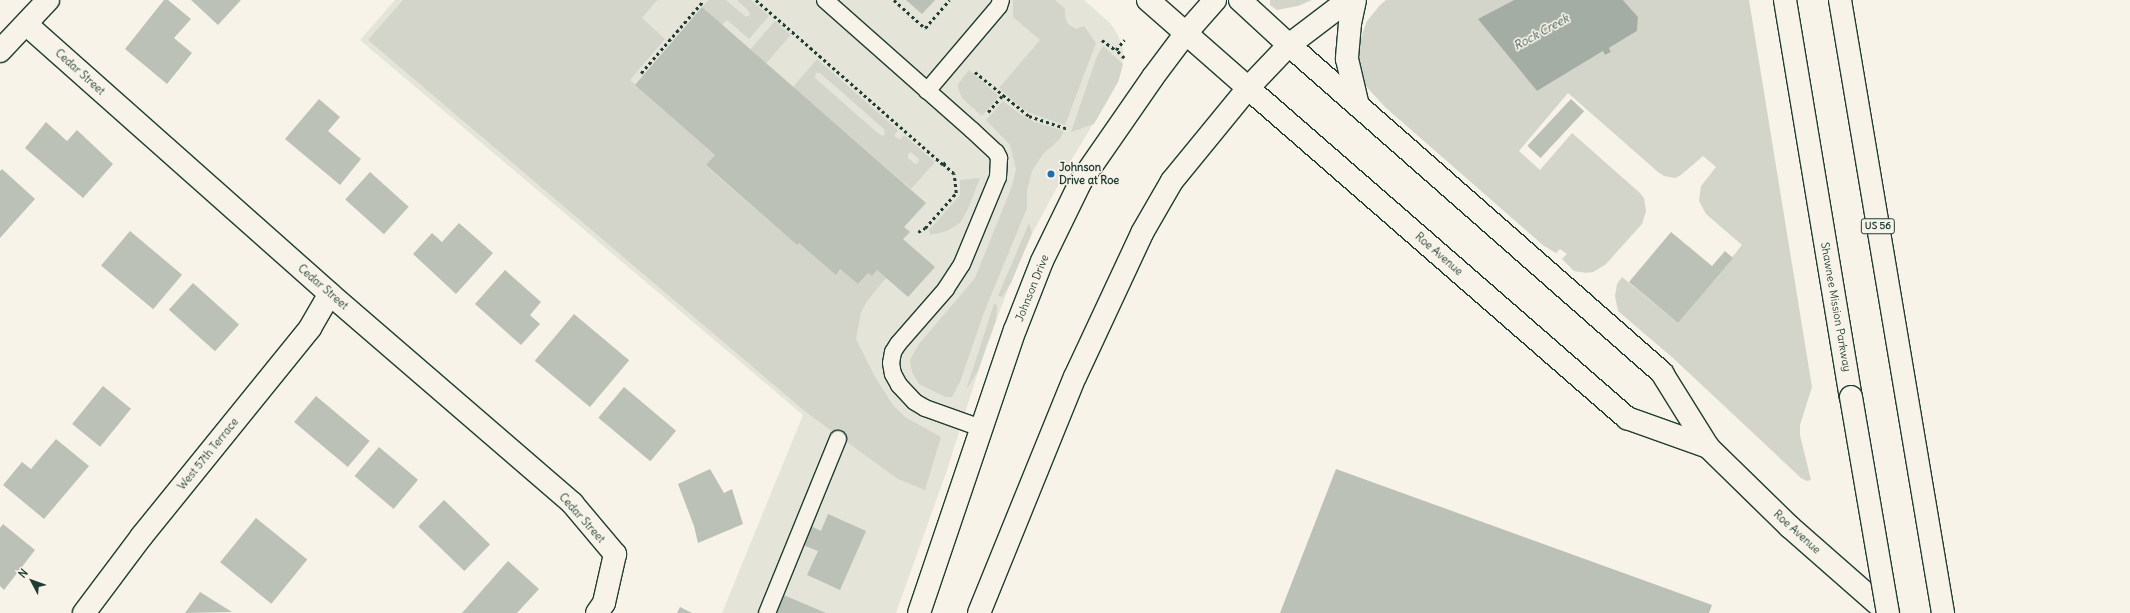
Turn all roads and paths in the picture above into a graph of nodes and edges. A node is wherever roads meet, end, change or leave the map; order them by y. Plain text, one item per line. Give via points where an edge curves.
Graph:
1 (48, 0) edge
2 (704, 0) edge
3 (756, 0) edge
4 (825, 0) edge
5 (894, 0) edge
6 (949, 0) edge
7 (1148, 0) edge
8 (1215, 0) edge
9 (1240, 0) edge
10 (1348, 0) edge
11 (1355, 0) edge
12 (1840, 0) edge
13 (1000, 3) edge
14 (1786, 8) edge
15 (26, 24) junction
16 (1186, 33) junction
17 (1102, 40) dead end
18 (1124, 40) dead end
19 (1289, 45) junction
20 (1116, 50) junction
21 (0, 51) edge
22 (1124, 58) dead end
23 (974, 71) dead end
24 (641, 73) dead end
25 (1248, 88) junction
26 (927, 91) junction
27 (1002, 96) junction
28 (1358, 106) junction
29 (984, 118) dead end
30 (1068, 129) dead end
31 (918, 232) dead end
32 (330, 294) junction
33 (981, 428) junction
34 (838, 439) dead end
35 (1708, 448) junction
36 (84, 613) edge
37 (596, 613) edge
38 (767, 613) edge
39 (919, 613) edge
40 (979, 613) edge
41 (1888, 613) edge
42 (1943, 613) edge

1 - 15 main road
2 - 24 path
3 - 31 path via 945,163 954,174 956,193 925,228
4 - 26 lane
5 - 6 path via 925,28
7 - 16 main road, Roe Avenue
8 - 16 main road, Johnson Drive
9 - 19 main road, Roe Avenue
10 - 19 main road
11 - 28 main road via 1347,59
12 - 42 main road, US 56
13 - 26 lane
14 - 41 main road, Shawnee Mission Parkway, bridge
15 - 21 main road
15 - 32 main road, Cedar Street
16 - 25 main road, Roe Avenue
16 - 33 main road, Johnson Drive via 1081,181 1042,261
17 - 20 path
18 - 20 path
19 - 25 main road
19 - 28 main road, Roe Avenue
20 - 22 path
23 - 27 path
25 - 35 main road, Roe Avenue via 1627,418
25 - 40 main road via 1172,181 1142,232 1075,377
26 - 33 lane via 996,152 1000,170 962,264 946,289 898,344 891,363 898,384 915,402 924,408
27 - 29 path
27 - 30 path via 1029,116
28 - 35 main road, Roe Avenue via 1662,373
32 - 36 main road, West 57th Terrace via 310,328 141,536
32 - 37 main road, Cedar Street via 572,503 615,554 604,603
33 - 39 main road, Johnson Drive
34 - 38 lane
35 - 41 main road, Roe Avenue via 1790,527

